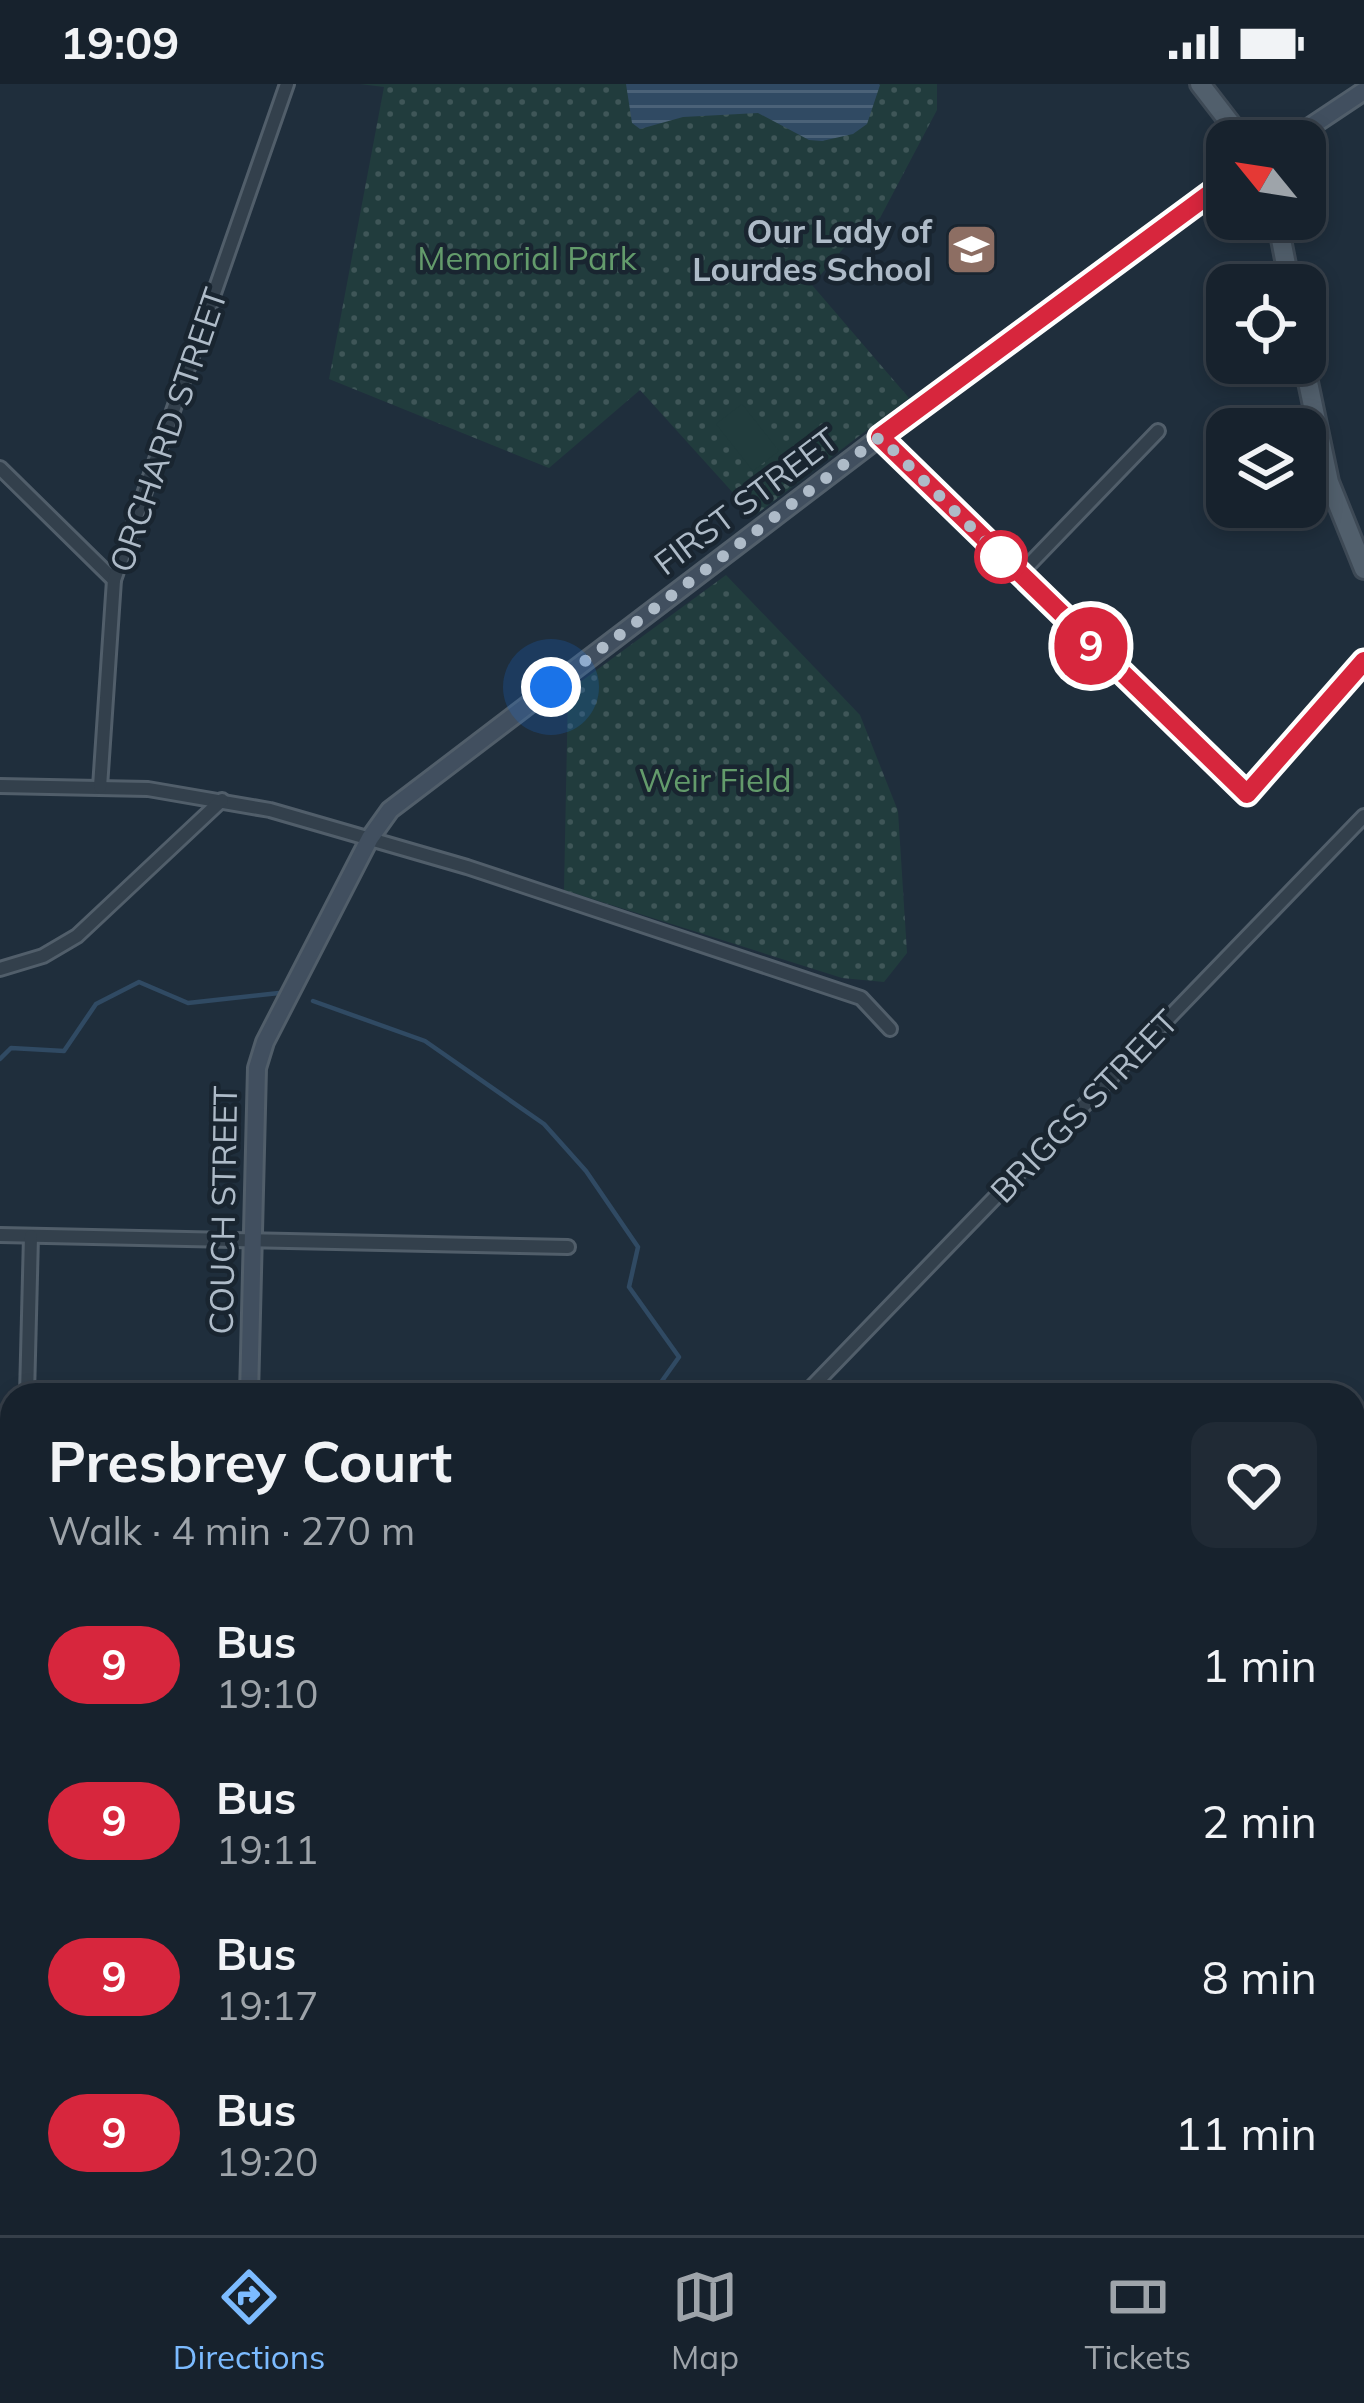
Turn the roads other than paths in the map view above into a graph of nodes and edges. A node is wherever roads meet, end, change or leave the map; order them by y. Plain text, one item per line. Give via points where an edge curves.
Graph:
1 (287, 84) edge
2 (1200, 84) edge
3 (1364, 91) edge
4 (1228, 120) edge
5 (1320, 120) edge
6 (1206, 196) edge
7 (1308, 384) edge
8 (1158, 430) dead end
9 (880, 437) junction
10 (0, 468) edge
11 (1364, 569) edge
12 (1019, 575) junction
13 (114, 580) junction
14 (1364, 661) edge
15 (0, 786) edge
16 (100, 787) junction
17 (222, 800) junction
18 (1364, 816) edge
19 (370, 838) junction
20 (0, 969) edge
21 (890, 1028) dead end
22 (0, 1235) edge
23 (31, 1236) junction
24 (251, 1240) junction
25 (568, 1247) dead end
26 (27, 1383) edge
27 (249, 1383) edge
28 (816, 1383) edge

1 - 13 street, ORCHARD STREET
2 - 4 main road
3 - 5 street
6 - 9 street, FIRST STREET
7 - 11 main road via 1329,482
8 - 12 street
9 - 12 street
9 - 19 street, FIRST STREET via 390,810
10 - 13 street
12 - 14 street via 1247,794
13 - 16 street, ORCHARD STREET
15 - 16 street
16 - 17 street
17 - 19 street
17 - 20 street via 77,936
18 - 28 street, BRIGGS STREET
19 - 21 street via 861,998
19 - 24 street, COUCH STREET via 261,1055
22 - 23 street
23 - 24 street
23 - 26 street
24 - 25 street
24 - 27 street, COUCH STREET

